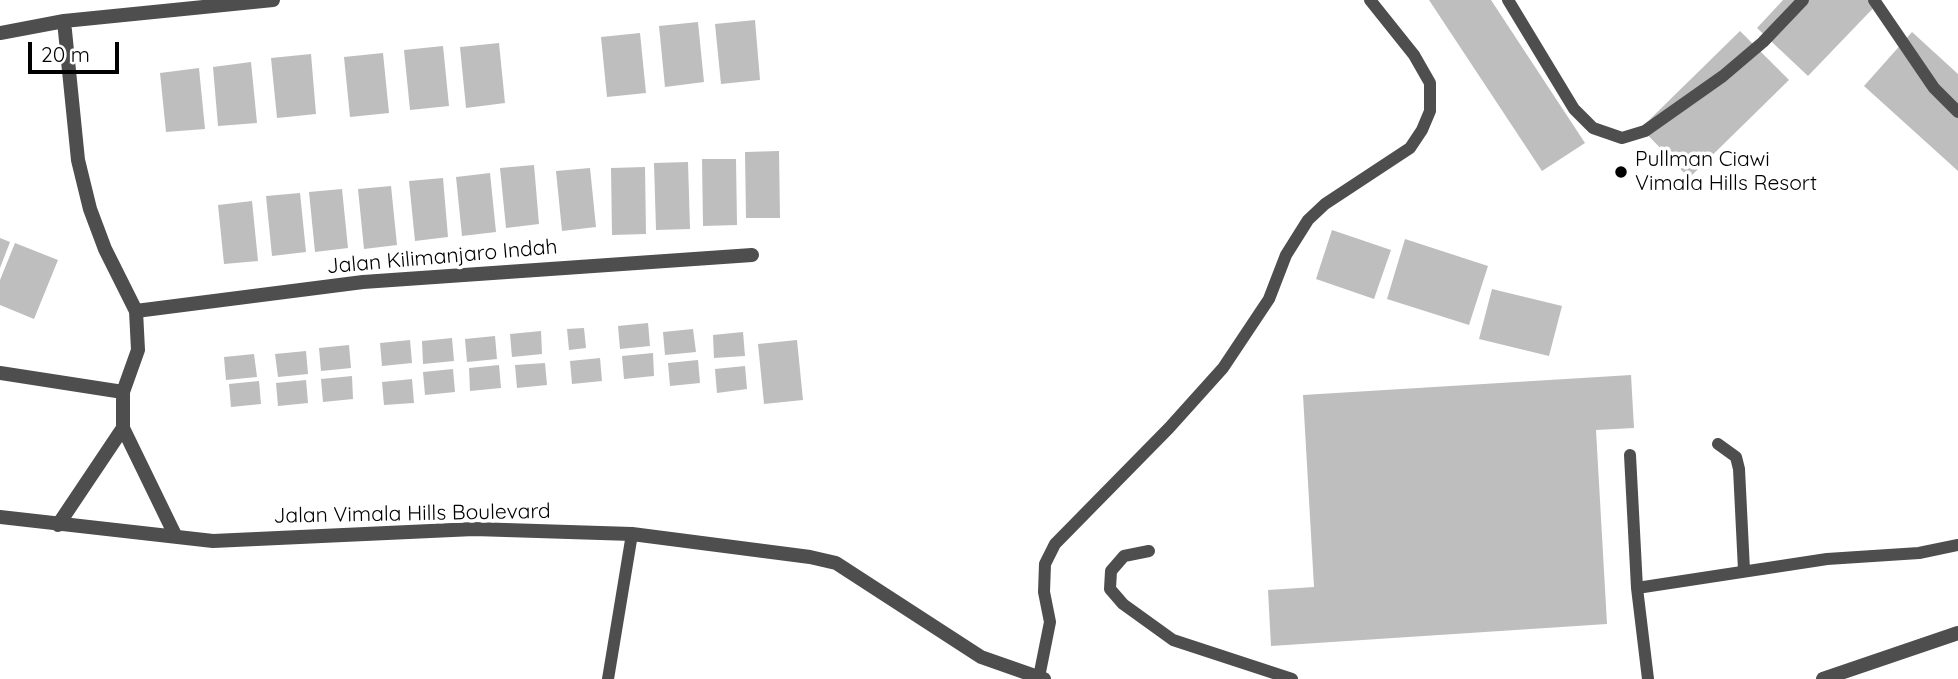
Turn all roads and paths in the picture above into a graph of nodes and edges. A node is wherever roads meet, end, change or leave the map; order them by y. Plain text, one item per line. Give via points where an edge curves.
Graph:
1 (273, 0) edge
2 (1370, 0) edge
3 (1508, 0) edge
4 (1803, 0) edge
5 (1874, 0) edge
6 (64, 21) junction
7 (0, 33) edge
8 (1958, 112) edge
9 (752, 255) dead end
10 (136, 311) junction
11 (0, 373) edge
12 (123, 392) junction
13 (123, 428) junction
14 (1718, 444) dead end
15 (1630, 455) dead end
16 (0, 517) edge
17 (58, 525) junction
18 (632, 534) junction
19 (176, 537) junction
20 (1958, 545) edge
21 (1149, 551) dead end
22 (1745, 570) junction
23 (1637, 588) junction
24 (1958, 633) edge
25 (1861, 673) edge
26 (1041, 678) edge
27 (608, 679) edge
28 (1292, 679) edge
29 (1648, 679) edge
30 (1823, 679) edge

1 - 6 street
2 - 26 lane via 1430,83 1430,111 1422,130 1410,148 1308,220 1286,255 1269,299 1223,368 1055,544 1045,564 1050,622
3 - 4 lane via 1574,109 1601,133 1622,138 1645,131 1723,76
5 - 8 lane via 1934,89
6 - 7 street
6 - 10 street via 78,160 98,229
9 - 10 street, Jalan Kilimanjaro Indah via 363,282
10 - 12 street via 138,351
11 - 12 street
12 - 13 street
13 - 17 street
13 - 19 street
14 - 22 lane via 1736,457 1739,469
15 - 23 lane
16 - 17 street, Jalan Vimala Hills Boulevard
17 - 19 street, Jalan Vimala Hills Boulevard
18 - 19 street, Jalan Vimala Hills Boulevard via 474,529 213,541
18 - 26 street, Jalan Vimala Hills Boulevard via 836,563 981,657
18 - 27 lane
20 - 22 lane
21 - 28 lane via 1124,556 1111,571 1110,589 1123,604 1172,640
22 - 23 lane
23 - 29 lane
24 - 25 street
25 - 30 street

